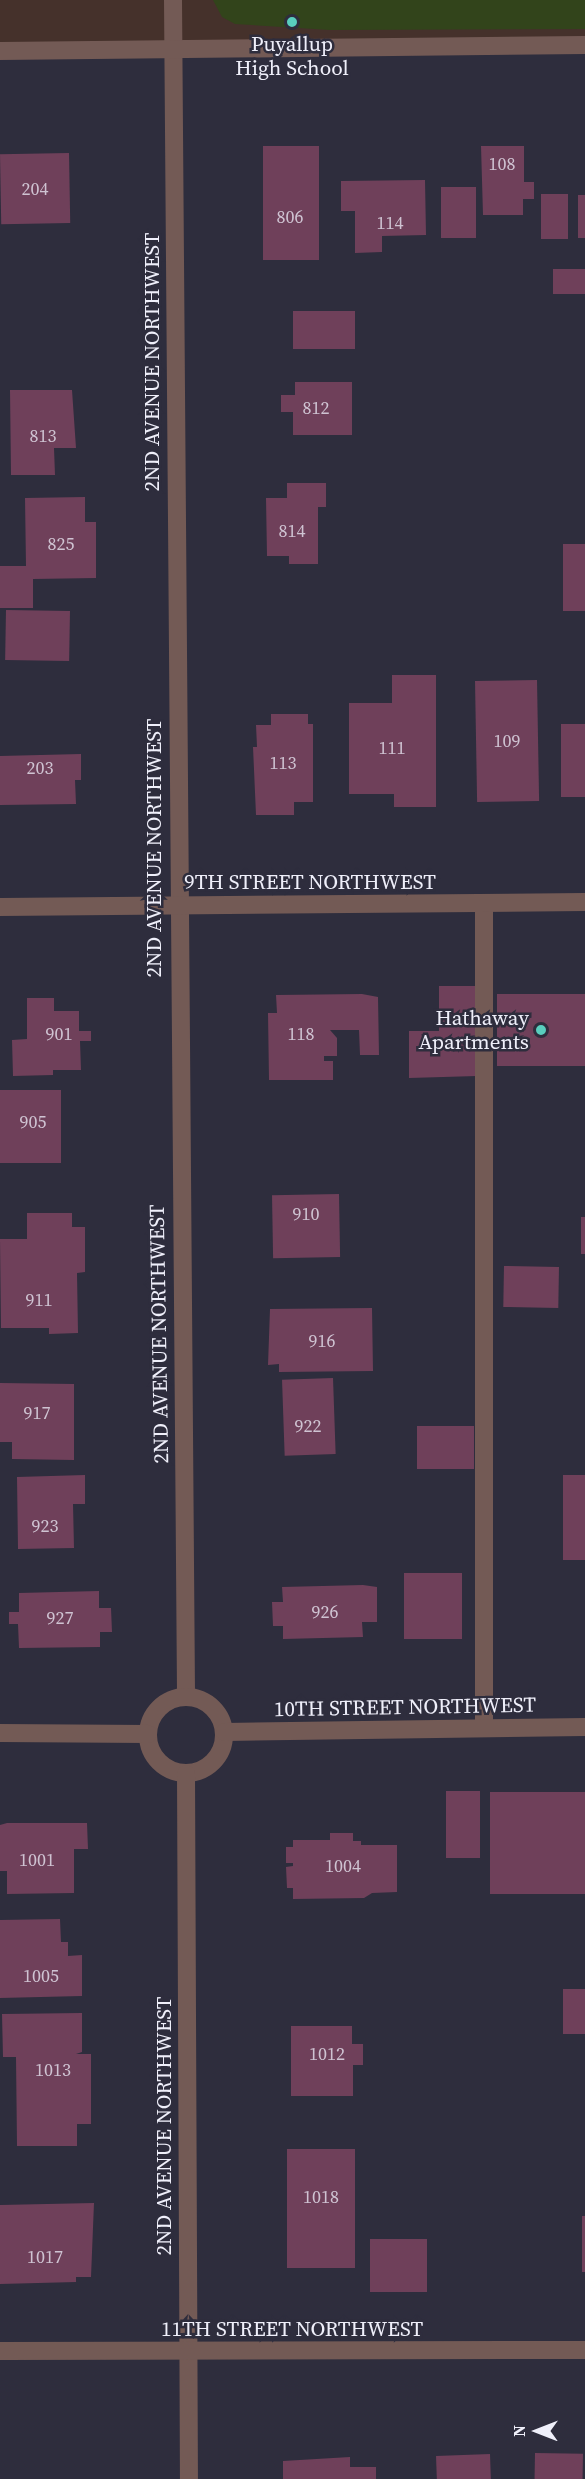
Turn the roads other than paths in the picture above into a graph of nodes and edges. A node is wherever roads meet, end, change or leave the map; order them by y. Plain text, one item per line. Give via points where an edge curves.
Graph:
1 (172, 0) edge
2 (585, 45) edge
3 (172, 50) junction
4 (0, 51) edge
5 (585, 902) edge
6 (484, 903) junction
7 (177, 905) junction
8 (0, 907) edge
9 (186, 1696) junction
10 (585, 1727) edge
11 (484, 1728) junction
12 (225, 1732) junction
13 (0, 1733) edge
14 (148, 1734) junction
15 (186, 1774) junction
16 (585, 2350) edge
17 (0, 2351) edge
18 (188, 2352) junction
19 (189, 2479) edge

1 - 3 street, 2ND AVENUE NORTHWEST
2 - 3 street
3 - 4 street
3 - 7 street, 2ND AVENUE NORTHWEST
5 - 6 street, 9TH STREET NORTHWEST
6 - 7 street, 9TH STREET NORTHWEST
6 - 11 street
7 - 8 street, 9TH STREET NORTHWEST
7 - 9 street, 2ND AVENUE NORTHWEST
9 - 12 street via 212,1706
9 - 14 street via 162,1705 152,1718
10 - 11 street, 10TH STREET NORTHWEST
11 - 12 street, 10TH STREET NORTHWEST
12 - 15 street via 223,1748 214,1761
13 - 14 street
14 - 15 street via 151,1751 161,1764
15 - 18 street, 2ND AVENUE NORTHWEST
16 - 18 street, 11TH STREET NORTHWEST
17 - 18 street, 11TH STREET NORTHWEST
18 - 19 street, 2ND AVENUE NORTHWEST

